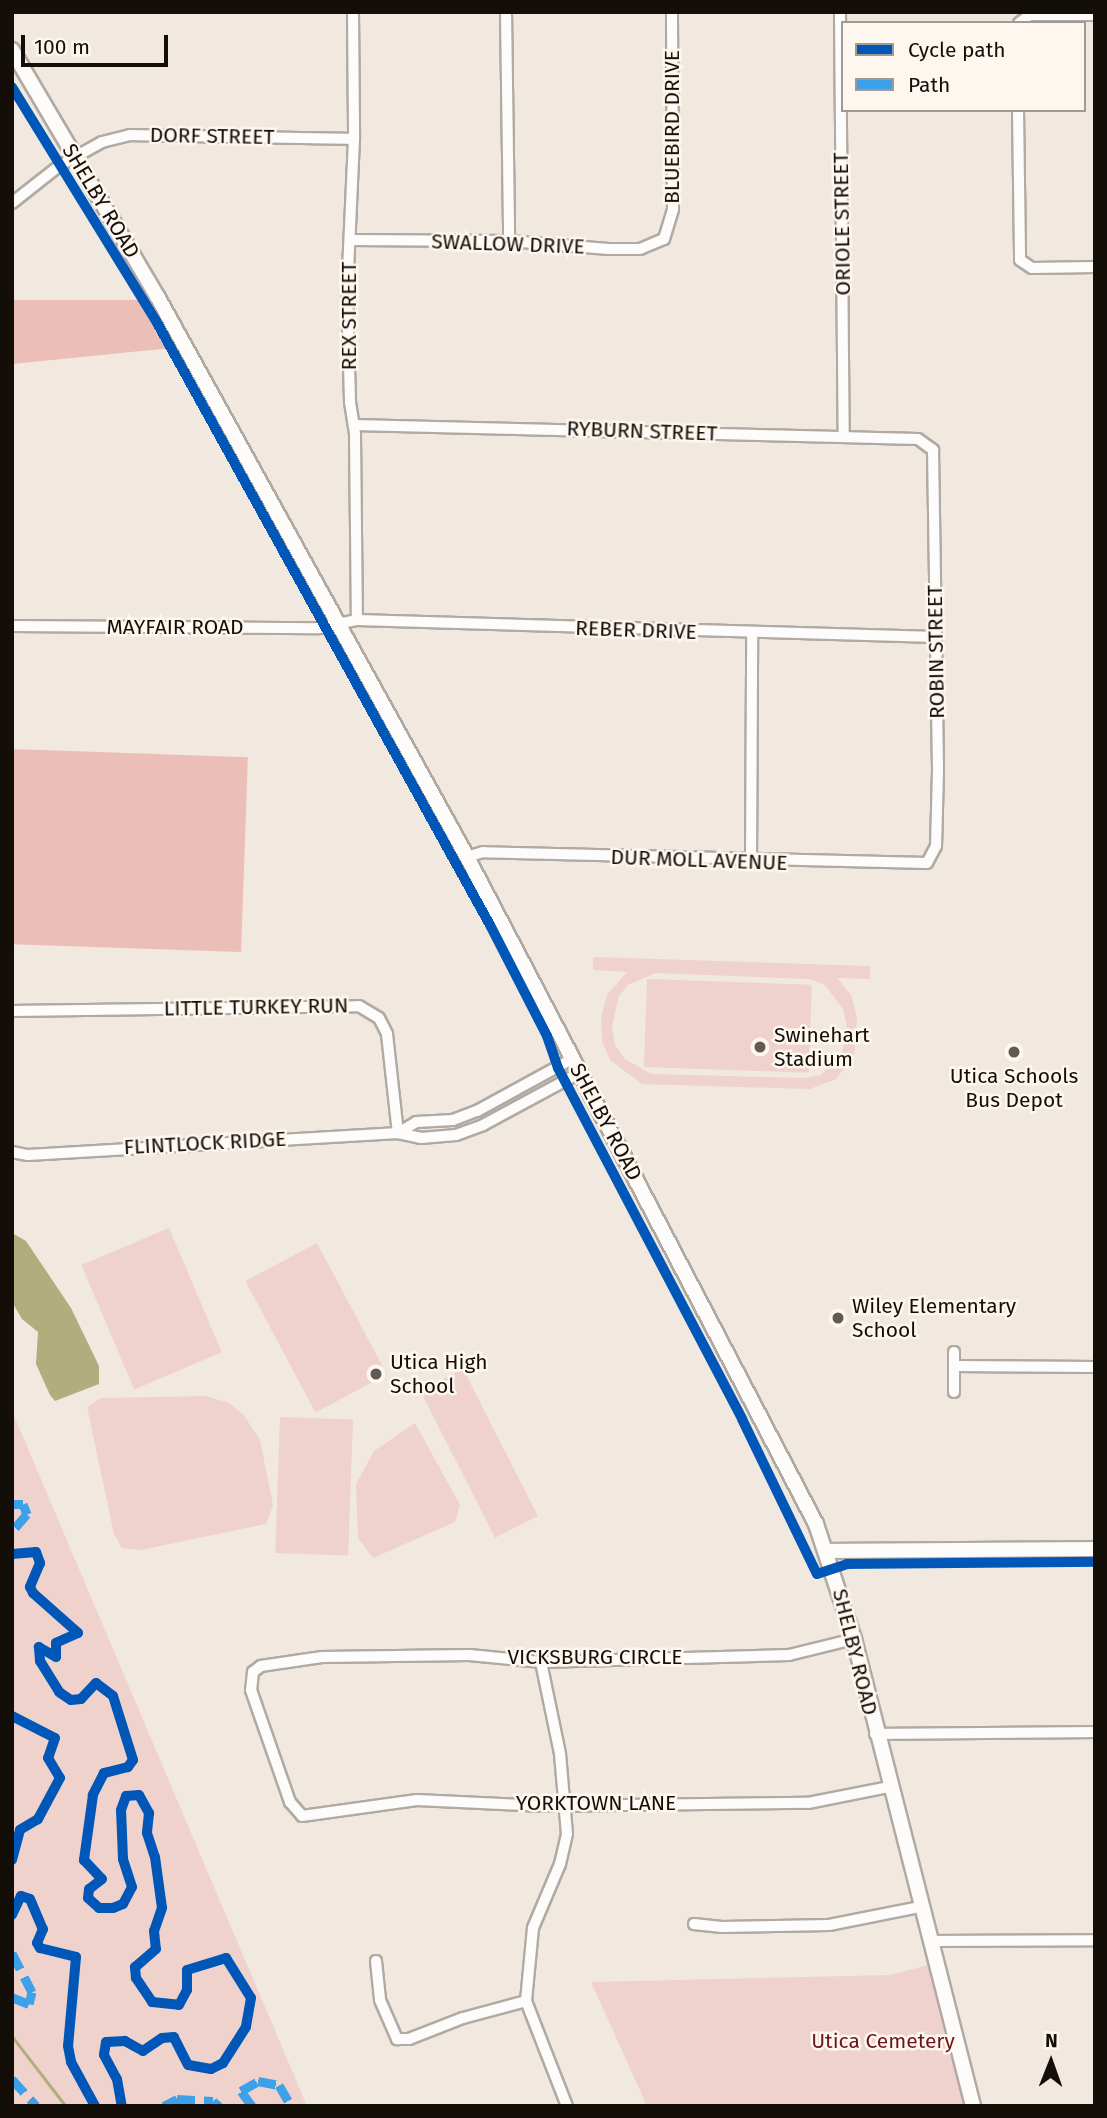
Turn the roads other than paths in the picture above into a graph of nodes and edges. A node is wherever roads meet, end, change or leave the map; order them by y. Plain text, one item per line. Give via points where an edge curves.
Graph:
1 (353, 12) edge
2 (506, 12) edge
3 (671, 12) edge
4 (840, 12) edge
5 (1095, 15) edge
6 (1020, 21) edge
7 (12, 50) edge
8 (1018, 112) edge
9 (354, 139) junction
10 (75, 157) junction
11 (12, 203) edge
12 (663, 239) joint
13 (349, 240) junction
14 (509, 241) junction
15 (1095, 267) edge
16 (354, 425) junction
17 (844, 436) junction
18 (929, 443) joint
19 (357, 620) junction
20 (338, 624) junction
21 (12, 626) edge
22 (751, 634) junction
23 (936, 637) junction
24 (467, 857) junction
25 (930, 860) joint
26 (751, 862) junction
27 (12, 1010) edge
28 (576, 1066) junction
29 (483, 1107) junction
30 (490, 1122) junction
31 (398, 1133) junction
32 (13, 1152) edge
33 (954, 1352) dead end
34 (954, 1366) junction
35 (1095, 1367) edge
36 (954, 1392) dead end
37 (1095, 1549) edge
38 (827, 1550) junction
39 (854, 1639) junction
40 (541, 1662) junction
41 (1095, 1732) edge
42 (875, 1734) junction
43 (889, 1787) junction
44 (566, 1806) junction
45 (302, 1816) joint
46 (920, 1907) junction
47 (694, 1924) dead end
48 (1095, 1940) edge
49 (930, 1941) junction
50 (376, 1961) dead end
51 (526, 2001) junction
52 (567, 2106) edge
53 (973, 2106) edge

1 - 9 street, REX STREET
2 - 14 street
3 - 12 street, BLUEBIRD DRIVE via 673,209
4 - 17 street, ORIOLE STREET
5 - 6 street via 1030,16
7 - 10 street, SHELBY ROAD
8 - 15 street via 1022,264
9 - 10 street, DORF STREET via 140,134 102,142
9 - 13 street, REX STREET
10 - 11 street, DORF STREET
10 - 20 street, SHELBY ROAD
12 - 14 street, SWALLOW DRIVE via 629,249
13 - 14 street, SWALLOW DRIVE
13 - 16 street, REX STREET
16 - 17 street, RYBURN STREET
16 - 19 street, REX STREET
17 - 18 street, RYBURN STREET
18 - 23 street, ROBIN STREET via 934,460
19 - 20 street, REBER DRIVE
19 - 22 street, REBER DRIVE
20 - 21 street, MAYFAIR ROAD
20 - 24 street, SHELBY ROAD
22 - 23 street, REBER DRIVE
22 - 26 street
23 - 25 street, ROBIN STREET via 937,824
24 - 26 street, DUR MOLL AVENUE via 483,852
24 - 28 street, SHELBY ROAD
25 - 26 street, DUR MOLL AVENUE via 919,866
27 - 31 street, LITTLE TURKEY RUN via 359,1006 379,1018 387,1034
28 - 29 street, FLINTLOCK RIDGE
28 - 30 street, FLINTLOCK RIDGE
28 - 38 street, SHELBY ROAD via 701,1299
29 - 30 street
29 - 31 street, FLINTLOCK RIDGE via 453,1120 416,1122
30 - 31 street, FLINTLOCK RIDGE via 456,1135 421,1138
31 - 32 street, FLINTLOCK RIDGE
33 - 34 street
34 - 35 street
34 - 36 street
37 - 38 street
38 - 39 street, SHELBY ROAD
39 - 40 street, VICKSBURG CIRCLE via 789,1655
39 - 42 street, SHELBY ROAD
40 - 44 street
40 - 45 street, VICKSBURG CIRCLE via 344,1655 267,1664 253,1672 251,1690 257,1712 290,1802
41 - 42 street
42 - 43 street, SHELBY ROAD
43 - 44 street, YORKTOWN LANE via 808,1803
43 - 46 street, SHELBY ROAD
44 - 45 street, YORKTOWN LANE via 418,1800
44 - 51 street via 564,1854 529,1950
46 - 47 street via 828,1925
46 - 49 street, SHELBY ROAD
48 - 49 street
49 - 53 street, SHELBY ROAD
50 - 51 street via 380,2000 397,2039
51 - 52 street

